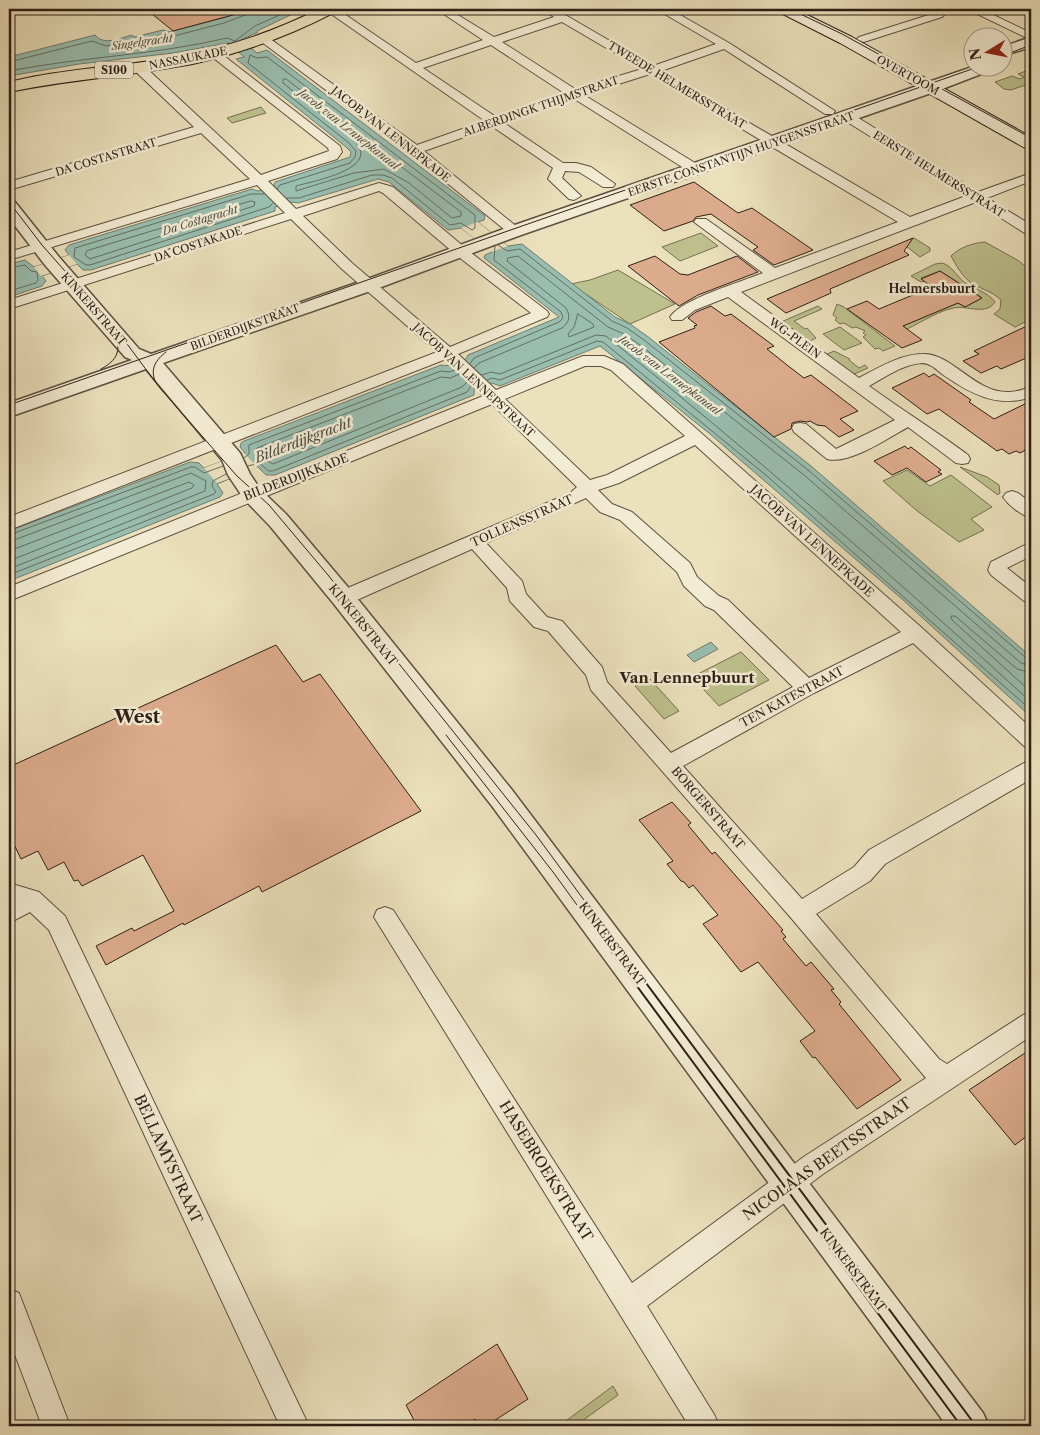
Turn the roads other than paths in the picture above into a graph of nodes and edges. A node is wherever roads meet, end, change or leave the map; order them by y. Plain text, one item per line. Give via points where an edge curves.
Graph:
1 (330, 9) edge
2 (441, 9) edge
3 (548, 9) edge
4 (662, 9) edge
5 (784, 9) edge
6 (802, 9) edge
7 (973, 9) edge
8 (938, 15) dead end
9 (563, 18) junction
10 (1031, 36) edge
11 (863, 39) junction
12 (493, 40) junction
13 (263, 41) junction
14 (1031, 42) edge
15 (724, 45) junction
16 (1012, 49) edge
17 (1031, 51) edge
18 (217, 54) junction
19 (1012, 58) edge
20 (414, 67) junction
21 (139, 68) junction
22 (962, 68) edge
23 (652, 69) junction
24 (962, 74) edge
25 (932, 81) junction
26 (9, 87) edge
27 (573, 94) junction
28 (829, 111) junction
29 (848, 117) junction
30 (496, 122) junction
31 (203, 128) junction
32 (1031, 130) edge
33 (769, 138) junction
34 (1031, 144) edge
35 (415, 150) junction
36 (679, 160) junction
37 (560, 167) junction
38 (694, 169) junction
39 (1031, 177) edge
40 (263, 184) junction
41 (608, 184) junction
42 (9, 186) edge
43 (388, 190) joint
44 (574, 196) junction
45 (975, 198) junction
46 (9, 206) edge
47 (289, 209) junction
48 (701, 222) dead end
49 (910, 223) junction
50 (1031, 231) edge
51 (480, 237) junction
52 (40, 246) junction
53 (9, 256) edge
54 (774, 274) junction
55 (363, 280) junction
56 (74, 284) junction
57 (732, 292) junction
58 (9, 305) edge
59 (676, 316) dead end
60 (451, 357) junction
61 (141, 359) junction
62 (582, 361) joint
63 (858, 385) junction
64 (1031, 392) edge
65 (491, 394) junction
66 (9, 397) edge
67 (9, 410) edge
68 (907, 421) junction
69 (800, 428) dead end
70 (696, 438) junction
71 (224, 456) junction
72 (962, 460) dead end
73 (587, 487) junction
74 (252, 494) junction
75 (1012, 497) dead end
76 (1031, 512) edge
77 (9, 524) edge
78 (475, 542) junction
79 (1031, 548) edge
80 (9, 594) edge
81 (1031, 596) edge
82 (343, 598) junction
83 (916, 633) junction
84 (807, 688) junction
85 (1031, 740) edge
86 (670, 764) junction
87 (1031, 769) edge
88 (9, 892) edge
89 (31, 899) junction
90 (800, 912) junction
91 (9, 913) edge
92 (385, 917) dead end
93 (1031, 1023) edge
94 (945, 1078) junction
95 (789, 1184) junction
96 (629, 1302) junction
97 (9, 1303) edge
98 (56, 1426) edge
99 (295, 1426) edge
100 (705, 1426) edge
101 (970, 1426) edge

1 - 13 main road, NASSAUKADE / S100
1 - 20 street
2 - 12 street
3 - 9 street, TWEEDE HELMERSSTRAAT
4 - 15 street
5 - 25 main road, OVERTOOM
6 - 11 main road, OVERTOOM
7 - 10 street
8 - 11 street
9 - 12 street
9 - 23 street, TWEEDE HELMERSSTRAAT
11 - 25 main road, OVERTOOM
12 - 20 street
12 - 27 street
13 - 18 main road, NASSAUKADE / S100
13 - 35 street, JACOB VAN LENNEPKADE
14 - 16 street
15 - 23 street, ALBERDINGK THIJMSTRAAT
15 - 28 street
17 - 19 street
18 - 21 main road, NASSAUKADE / S100
18 - 40 street via 334,146 336,152 332,156
20 - 30 street
21 - 26 main road, NASSAUKADE / S100 via 69,74
21 - 31 street, JACOB VAN LENNEPSTRAAT
22 - 25 street, EERSTE CONSTANTIJN HUYGENSSTRAAT
23 - 27 street, ALBERDINGK THIJMSTRAAT
23 - 33 street, TWEEDE HELMERSSTRAAT
24 - 25 street, EERSTE CONSTANTIJN HUYGENSSTRAAT
25 - 28 street, EERSTE CONSTANTIJN HUYGENSSTRAAT
25 - 29 street, EERSTE CONSTANTIJN HUYGENSSTRAAT
25 - 32 main road, OVERTOOM
25 - 34 main road, OVERTOOM
27 - 30 street, ALBERDINGK THIJMSTRAAT
27 - 36 street
28 - 33 street, EERSTE CONSTANTIJN HUYGENSSTRAAT
29 - 33 street, EERSTE CONSTANTIJN HUYGENSSTRAAT
29 - 45 street, EERSTE HELMERSSTRAAT
30 - 35 street, ALBERDINGK THIJMSTRAAT
30 - 37 street
31 - 40 street, JACOB VAN LENNEPSTRAAT
31 - 42 street, DA COSTASTRAAT
33 - 36 street, EERSTE CONSTANTIJN HUYGENSSTRAAT
33 - 38 street, EERSTE CONSTANTIJN HUYGENSSTRAAT
33 - 49 street, TWEEDE HELMERSSTRAAT
35 - 51 street, JACOB VAN LENNEPKADE
36 - 38 street
36 - 41 street, EERSTE CONSTANTIJN HUYGENSSTRAAT
37 - 41 street, EERSTE CONSTANTIJN HUYGENSSTRAAT via 590,170
37 - 44 street via 555,179
38 - 51 street, EERSTE CONSTANTIJN HUYGENSSTRAAT via 571,214
39 - 45 street
40 - 47 street, JACOB VAN LENNEPSTRAAT
40 - 52 street
41 - 44 street, EERSTE CONSTANTIJN HUYGENSSTRAAT
43 - 47 street, DA COSTAKADE via 379,187 368,189
43 - 51 street, JACOB VAN LENNEPKADE
44 - 51 street, EERSTE CONSTANTIJN HUYGENSSTRAAT
45 - 49 street
45 - 50 street, EERSTE HELMERSSTRAAT
46 - 52 street, KINKERSTRAAT
47 - 55 street, JACOB VAN LENNEPSTRAAT
47 - 56 street, DA COSTAKADE
48 - 54 street
49 - 54 street
51 - 55 street, BILDERDIJKSTRAAT
51 - 60 street, JACOB VAN LENNEPKADE via 542,314
52 - 53 street
52 - 56 street, KINKERSTRAAT
54 - 57 street
55 - 60 street, JACOB VAN LENNEPSTRAAT
55 - 61 street, BILDERDIJKSTRAAT
56 - 58 street, DA COSTAKADE
56 - 61 street, KINKERSTRAAT
57 - 59 street via 690,307
57 - 63 street, WG-PLEIN
60 - 65 street, JACOB VAN LENNEPSTRAAT
60 - 71 street
61 - 66 street, BILDERDIJKSTRAAT
61 - 67 street, BILDERDIJKSTRAAT
61 - 71 street, KINKERSTRAAT via 152,382
62 - 65 street, BILDERDIJKKADE
62 - 70 street, JACOB VAN LENNEPKADE via 604,361 617,367
63 - 64 street via 912,360 930,358 984,394 1016,397
63 - 68 street, WG-PLEIN
65 - 73 street, JACOB VAN LENNEPSTRAAT
65 - 74 street, BILDERDIJKKADE
68 - 69 street via 847,452 834,455
68 - 72 street, WG-PLEIN via 919,426
70 - 73 street, TOLLENSSTRAAT via 613,479
70 - 83 street, JACOB VAN LENNEPKADE
71 - 74 street, KINKERSTRAAT
71 - 77 street
73 - 78 street, TOLLENSSTRAAT via 576,497
73 - 84 street, JACOB VAN LENNEPSTRAAT via 606,508 626,516 684,568 690,581 721,605
74 - 80 street, BILDERDIJKKADE
74 - 82 street, KINKERSTRAAT
75 - 76 street
78 - 82 street, TOLLENSSTRAAT
78 - 86 street, BORGERSTRAAT via 516,586 517,596 523,603 541,622 555,626 584,659 595,672 598,685
79 - 81 street via 997,566 997,570
82 - 95 street, KINKERSTRAAT via 538,844
83 - 84 street, TEN KATESTRAAT
83 - 85 street, JACOB VAN LENNEPKADE
84 - 86 street, TEN KATESTRAAT
86 - 90 street, BORGERSTRAAT
87 - 90 street via 878,858 862,874
88 - 89 street
89 - 91 street
89 - 99 street, BELLAMYSTRAAT via 57,922
90 - 94 street, BORGERSTRAAT via 930,1067
92 - 96 street, HASEBROEKSTRAAT
93 - 94 street, NICOLAAS BEETSSTRAAT
94 - 95 street, NICOLAAS BEETSSTRAAT
95 - 96 street, NICOLAAS BEETSSTRAAT
95 - 101 street, KINKERSTRAAT
96 - 100 street, HASEBROEKSTRAAT
97 - 98 street

